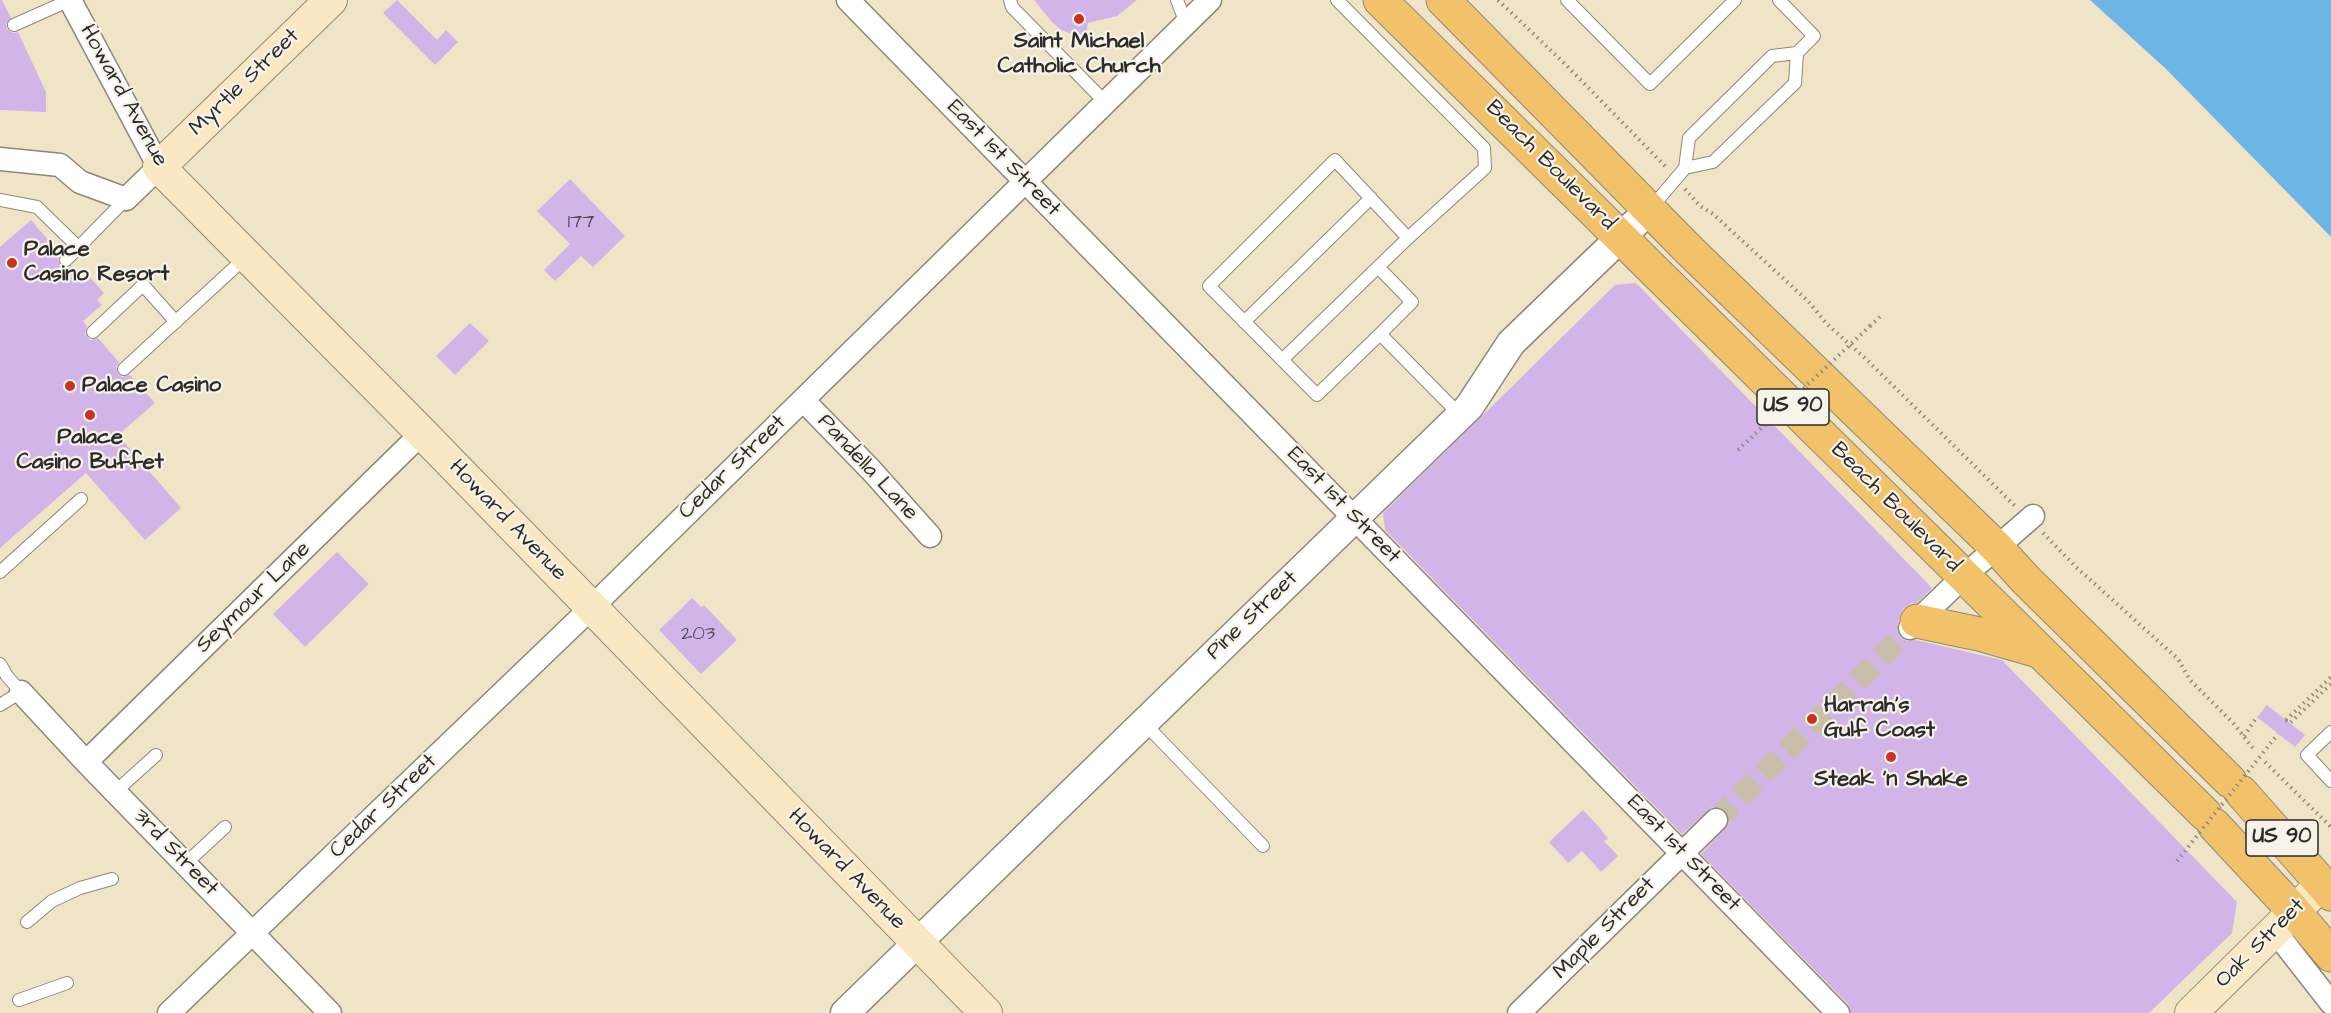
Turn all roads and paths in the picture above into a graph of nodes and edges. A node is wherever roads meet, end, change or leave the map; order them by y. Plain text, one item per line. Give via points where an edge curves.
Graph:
1 (70, 0) edge
2 (331, 0) edge
3 (848, 0) edge
4 (1010, 0) edge
5 (1178, 0) edge
6 (1210, 0) edge
7 (1336, 0) edge
8 (1380, 0) edge
9 (1443, 0) edge
10 (1498, 0) edge
11 (1567, 0) edge
12 (1735, 0) edge
13 (1779, 0) edge
14 (1189, 21) junction
15 (14, 25) dead end
16 (1797, 53) junction
17 (1106, 104) junction
18 (1652, 151) dead end
19 (0, 159) edge
20 (159, 167) junction
21 (1686, 168) junction
22 (1026, 182) junction
23 (1371, 198) junction
24 (126, 199) junction
25 (0, 200) edge
26 (1703, 208) dead end
27 (1649, 210) junction
28 (1408, 237) junction
29 (1622, 237) junction
30 (78, 247) junction
31 (247, 256) junction
32 (66, 260) dead end
33 (1378, 267) junction
34 (1882, 315) dead end
35 (176, 322) junction
36 (1244, 322) junction
37 (93, 332) dead end
38 (1380, 334) junction
39 (1282, 360) junction
40 (124, 369) dead end
41 (803, 400) junction
42 (1460, 416) junction
43 (422, 433) junction
44 (1738, 450) dead end
45 (81, 499) dead end
46 (1354, 518) junction
47 (2032, 520) junction
48 (930, 536) dead end
49 (1997, 548) junction
50 (0, 572) edge
51 (1964, 576) junction
52 (591, 608) junction
53 (1913, 626) joint
54 (2043, 653) junction
55 (0, 664) edge
56 (2331, 677) edge
57 (2331, 684) edge
58 (21, 692) junction
59 (0, 705) edge
60 (2257, 717) dead end
61 (1143, 722) junction
62 (2331, 732) edge
63 (2278, 734) dead end
64 (2244, 736) junction
65 (2255, 751) dead end
66 (156, 754) dead end
67 (86, 762) junction
68 (2265, 762) dead end
69 (2331, 781) edge
70 (115, 792) junction
71 (1716, 820) tunnel mouth
72 (225, 827) dead end
73 (2331, 827) edge
74 (1263, 846) dead end
75 (1682, 853) junction
76 (2177, 861) dead end
77 (185, 864) junction
78 (112, 879) dead end
79 (2328, 884) edge
80 (2284, 920) junction
81 (27, 922) dead end
82 (253, 934) junction
83 (917, 943) junction
84 (2331, 955) edge
85 (67, 983) dead end
86 (19, 1000) dead end
87 (2331, 1003) edge
88 (169, 1013) edge
89 (330, 1013) edge
90 (845, 1013) edge
91 (986, 1013) edge
92 (1519, 1013) edge
93 (1838, 1013) edge
94 (2191, 1013) edge

1 - 15 lane
1 - 20 street, Howard Avenue
2 - 20 main road, Myrtle Street
3 - 22 street, East 1st Street
4 - 17 lane via 1012,7
5 - 14 lane
6 - 14 street, Cedar Street
7 - 28 lane via 1484,148 1485,168
8 - 29 main road, Beach Boulevard / US 90
9 - 27 main road, Beach Boulevard / US 90
10 - 18 path
11 - 12 lane via 1650,84
13 - 16 lane via 1814,36
14 - 17 street, Cedar Street
16 - 21 lane via 1795,83 1713,162
16 - 21 lane via 1772,56 1689,138
17 - 22 street, Cedar Street
19 - 24 street via 60,165 80,182
20 - 24 street
20 - 31 main road, Howard Avenue
21 - 27 lane
22 - 41 street, Cedar Street
22 - 46 street, East 1st Street
23 - 28 lane
23 - 36 lane
23 - 36 lane via 1335,160 1209,286
24 - 30 lane
25 - 30 lane via 37,207
26 - 47 path via 1808,301 1826,323
27 - 29 street, Pine Street
27 - 49 main road, Beach Boulevard / US 90
28 - 33 lane
29 - 42 street, Pine Street via 1511,343
29 - 51 main road, Beach Boulevard / US 90
30 - 32 lane
31 - 35 lane
31 - 43 main road, Howard Avenue
33 - 38 lane via 1412,302
33 - 39 lane
34 - 44 path, bridge
35 - 37 lane via 143,285
35 - 40 lane
36 - 39 lane
38 - 39 lane via 1317,395
38 - 42 lane
41 - 48 street, Pandella Lane
41 - 52 street, Cedar Street
42 - 46 street, Pine Street
43 - 52 main road, Howard Avenue
43 - 67 street, Seymour Lane
45 - 50 lane
46 - 61 street, Pine Street
46 - 75 street, East 1st Street
47 - 49 street
47 - 64 path via 2076,567 2178,659 2190,680
49 - 51 street
49 - 79 main road, Beach Boulevard / US 90
51 - 53 street
51 - 54 main road, Beach Boulevard / US 90
52 - 82 street, Cedar Street
52 - 83 main road, Howard Avenue
53 - 54 main road via 1979,634
54 - 80 main road, Beach Boulevard / US 90 via 2209,820
55 - 58 lane
56 - 57 path via 2286,720 2290,723
58 - 59 lane
58 - 67 street, 3rd Street
60 - 64 path
61 - 74 lane
61 - 83 street, Pine Street
62 - 69 lane via 2307,755
63 - 76 path, bridge
64 - 65 path
66 - 70 lane
67 - 70 street, 3rd Street
68 - 73 path
70 - 77 street, 3rd Street
71 - 75 street, Maple Street
72 - 77 lane
75 - 92 street, Maple Street
75 - 93 street, East 1st Street
77 - 82 street, 3rd Street
78 - 81 lane via 52,901
79 - 80 main road, Oak Street
80 - 84 main road, Beach Boulevard / US 90
80 - 87 street
80 - 94 main road, Oak Street
82 - 88 street, Cedar Street
82 - 89 street, 3rd Street
83 - 90 street, Pine Street
83 - 91 main road, Howard Avenue
85 - 86 lane

